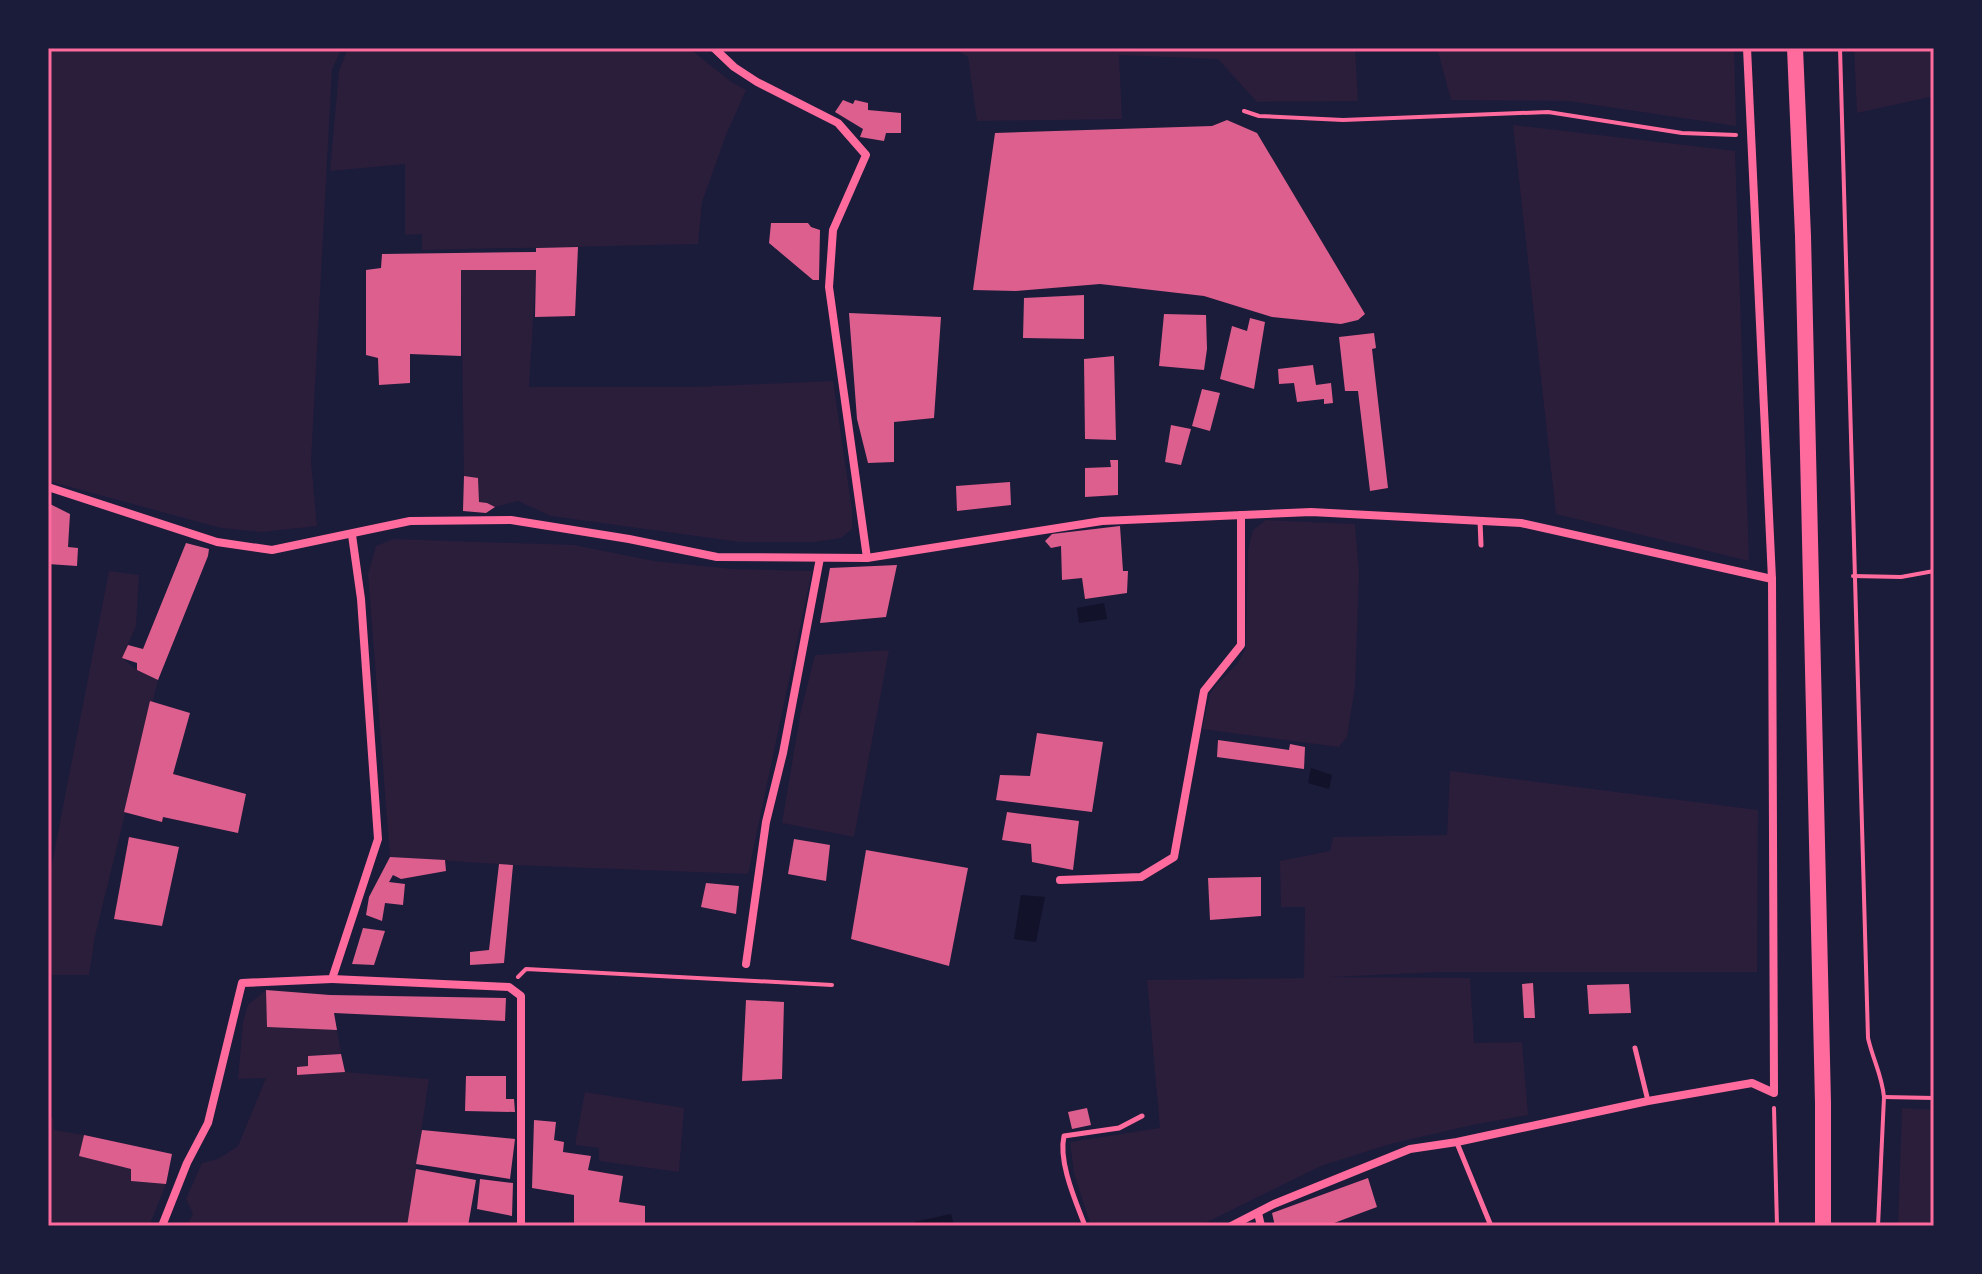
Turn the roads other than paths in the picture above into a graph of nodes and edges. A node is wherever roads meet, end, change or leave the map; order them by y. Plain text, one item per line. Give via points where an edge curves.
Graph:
1 (714, 48) edge
2 (1747, 48) edge
3 (1795, 48) edge
4 (48, 487) edge
5 (1241, 515) junction
6 (1480, 521) junction
7 (352, 535) junction
8 (1481, 545) dead end
9 (820, 558) junction
10 (867, 558) junction
11 (1772, 579) junction
12 (1060, 880) dead end
13 (746, 964) dead end
14 (332, 979) junction
15 (1635, 1048) dead end
16 (1648, 1101) junction
17 (1142, 1116) dead end
18 (1457, 1142) junction
19 (1258, 1213) junction
20 (162, 1226) edge
21 (521, 1226) edge
22 (1085, 1226) edge
23 (1231, 1226) edge
24 (1261, 1226) edge
25 (1491, 1226) edge
26 (1823, 1226) edge

1 - 10 street via 757,82 838,123 866,155 833,230 829,287
2 - 11 street
3 - 26 highway
4 - 7 street via 217,542 272,550
5 - 6 street via 1311,512
5 - 10 street via 1102,521
5 - 12 street via 1241,645 1204,691 1174,857 1141,877
6 - 8 lane
6 - 11 street via 1521,523
7 - 9 street via 410,521 511,520 717,557
7 - 14 street via 378,839
9 - 10 street
9 - 13 street via 766,822
11 - 16 street via 1774,1093 1752,1083
14 - 20 street via 242,983 208,1123
14 - 21 street via 509,987 521,996
15 - 16 lane
16 - 18 street
17 - 22 lane via 1119,1128 1064,1136 1070,1184
18 - 19 street via 1410,1149
18 - 25 lane
19 - 23 street
19 - 24 street

